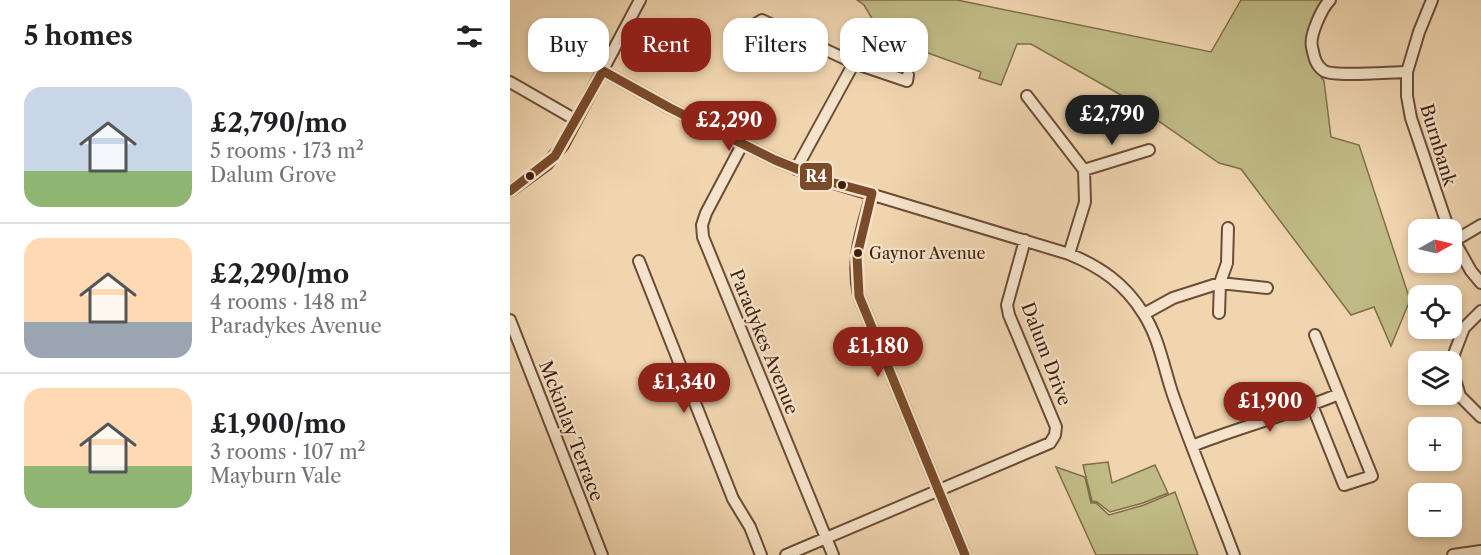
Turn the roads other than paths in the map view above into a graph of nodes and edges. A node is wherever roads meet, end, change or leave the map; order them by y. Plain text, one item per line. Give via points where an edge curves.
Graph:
1 (640, 0) edge
2 (1330, 0) edge
3 (1432, 0) edge
4 (609, 59) edge
5 (602, 72) edge
6 (605, 72) edge
7 (849, 72) edge
8 (880, 72) edge
9 (1407, 72) junction
10 (908, 75) dead end
11 (510, 82) edge
12 (1027, 96) dead end
13 (576, 120) junction
14 (743, 144) junction
15 (1149, 150) dead end
16 (796, 169) junction
17 (1084, 170) junction
18 (510, 191) edge
19 (872, 194) junction
20 (1445, 219) edge
21 (1481, 225) edge
22 (1228, 228) dead end
23 (1462, 234) edge
24 (1025, 240) junction
25 (1069, 254) junction
26 (1462, 255) edge
27 (639, 261) dead end
28 (1220, 283) junction
29 (1481, 283) edge
30 (1267, 288) dead end
31 (1481, 312) edge
32 (1219, 313) dead end
33 (1144, 314) junction
34 (510, 320) edge
35 (1315, 335) dead end
36 (1339, 394) junction
37 (1312, 405) junction
38 (1479, 419) edge
39 (1192, 446) junction
40 (940, 490) junction
41 (826, 538) junction
42 (1481, 551) edge
43 (1231, 554) edge
44 (602, 555) edge
45 (761, 555) edge
46 (786, 555) edge
47 (833, 555) edge
48 (966, 555) edge
49 (1453, 555) edge

1 - 4 street
2 - 9 street via 1311,42 1315,60 1324,70 1339,75
3 - 9 street, Burnbank
5 - 13 street
6 - 14 street
7 - 16 street
8 - 10 street via 907,81
9 - 20 street, Burnbank via 1411,118
11 - 13 street
12 - 17 street
13 - 18 street via 555,156
14 - 16 street
14 - 41 street, Paradykes Avenue via 706,213 703,237
15 - 17 street
16 - 19 street
17 - 25 street via 1085,202
19 - 24 street
19 - 40 street via 855,256 859,296
21 - 23 street
22 - 28 street via 1227,263
24 - 25 street
24 - 40 street, Dalum Drive via 1007,305 1056,427 1054,435 1050,443
25 - 33 street via 1107,273 1123,286
26 - 29 street
27 - 45 street via 733,499
28 - 30 street
28 - 32 street
28 - 33 street via 1173,298
31 - 38 street via 1464,328 1454,354 1453,373 1460,396
33 - 39 street
34 - 44 street, Mckinlay Terrace
35 - 36 street
36 - 37 street
36 - 37 street via 1372,476 1344,485
37 - 39 street
39 - 43 street
40 - 41 street
40 - 48 street
41 - 46 street
41 - 47 street, Paradykes Avenue
42 - 49 street

